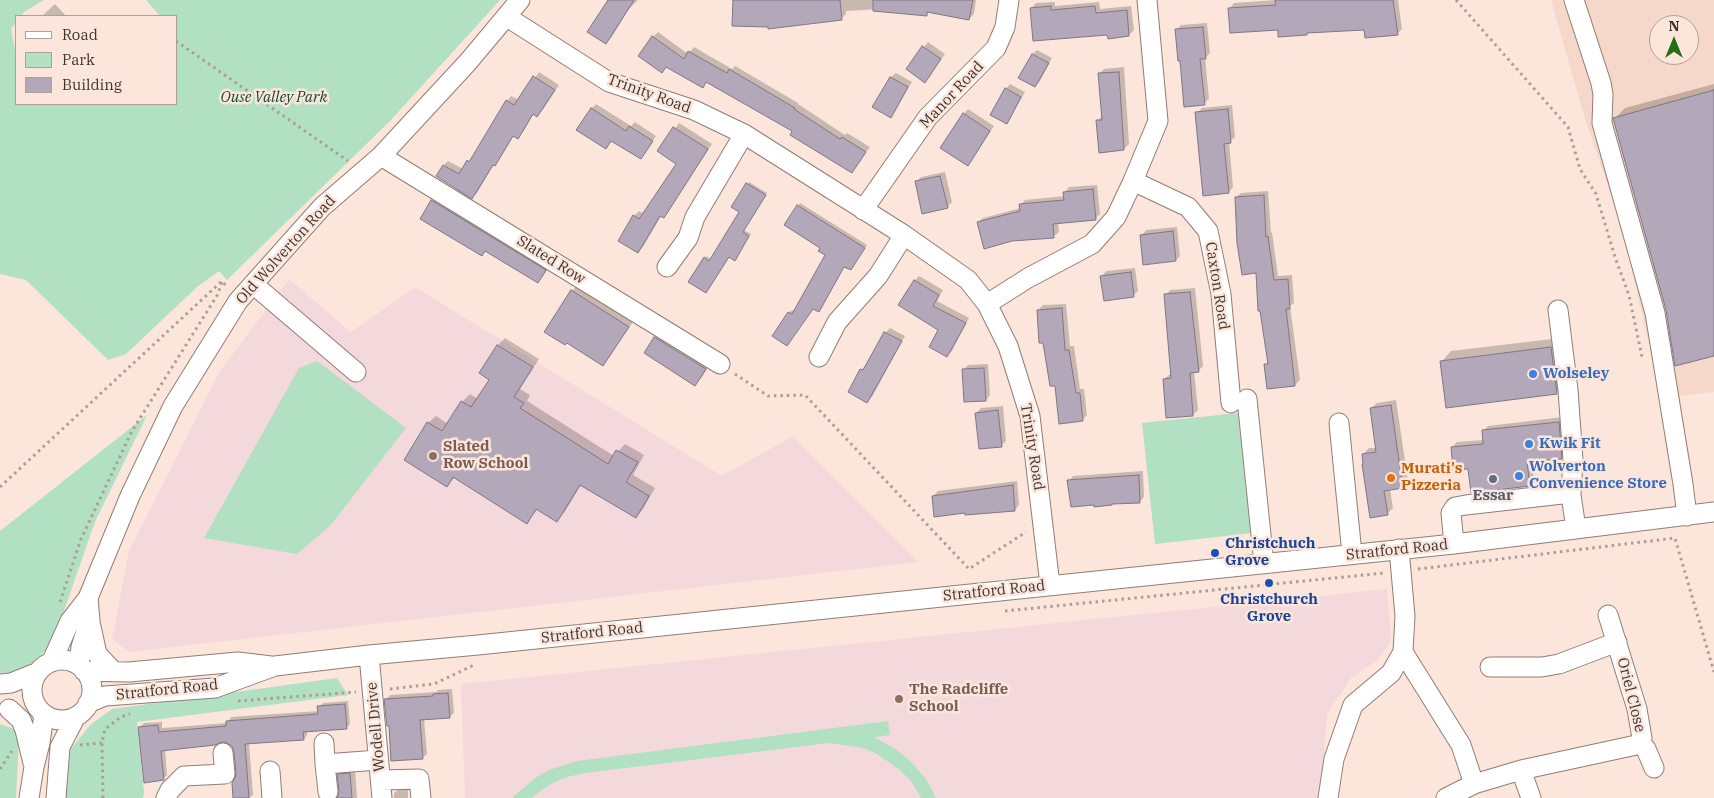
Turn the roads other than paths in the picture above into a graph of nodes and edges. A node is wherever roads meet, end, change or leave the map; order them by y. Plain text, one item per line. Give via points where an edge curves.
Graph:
1 (520, 0) edge
2 (1009, 0) edge
3 (1147, 0) edge
4 (1574, 0) edge
5 (507, 17) junction
6 (744, 134) junction
7 (381, 156) junction
8 (1133, 181) junction
9 (863, 210) junction
10 (904, 235) junction
11 (667, 267) dead end
12 (253, 284) junction
13 (987, 304) junction
14 (1558, 310) dead end
15 (819, 357) dead end
16 (720, 364) road end
17 (356, 372) dead end
18 (1339, 423) dead end
19 (1571, 495) junction
20 (1714, 512) edge
21 (1687, 516) junction
22 (1576, 529) junction
23 (1454, 544) junction
24 (1399, 549) junction
25 (1352, 554) junction
26 (1264, 564) junction
27 (1050, 585) junction
28 (88, 598) junction
29 (1608, 615) dead end
30 (90, 620) junction
31 (1617, 642) junction
32 (1403, 652) junction
33 (369, 655) junction
34 (52, 661) junction
35 (274, 666) junction
36 (1490, 667) dead end
37 (82, 668) junction
38 (114, 672) junction
39 (36, 673) junction
40 (0, 684) edge
41 (5, 709) edge
42 (82, 709) junction
43 (41, 711) junction
44 (324, 743) dead end
45 (1640, 744) junction
46 (223, 753) dead end
47 (378, 760) junction
48 (325, 764) junction
49 (34, 767) junction
50 (1654, 768) dead end
51 (1521, 770) junction
52 (270, 771) dead end
53 (1474, 784) junction
54 (381, 789) edge
55 (328, 792) dead end
56 (29, 798) edge
57 (56, 798) edge
58 (166, 798) edge
59 (272, 798) edge
60 (421, 798) edge
61 (1328, 798) edge
62 (1446, 798) edge
63 (1531, 798) edge

1 - 5 street, Old Wolverton Road
2 - 9 street, Manor Road via 1005,27 996,48 928,117
3 - 8 street via 1158,121
4 - 21 street via 1601,83 1602,123 1655,313
5 - 6 street, Trinity Road via 609,82 694,110
5 - 7 street, Old Wolverton Road
6 - 9 street, Trinity Road
6 - 11 street via 695,217 688,238
7 - 12 street, Old Wolverton Road via 322,207
7 - 16 street, Slated Row
8 - 13 street via 1116,217 1092,244
8 - 26 street, Caxton Road via 1188,207 1208,231
9 - 10 street, Trinity Road
10 - 13 street, Trinity Road via 968,280
10 - 15 street via 878,276 837,322
12 - 17 street
12 - 28 street, Old Wolverton Road via 238,301 172,406
13 - 27 street, Trinity Road via 1008,346 1030,416
14 - 19 street via 1573,452
18 - 25 street
19 - 22 street
19 - 23 street via 1455,507 1451,512
20 - 21 street, Stratford Road
21 - 22 street, Stratford Road
22 - 23 street, Stratford Road
23 - 24 street, Stratford Road
24 - 25 street, Stratford Road
24 - 32 street via 1405,616
25 - 26 street, Stratford Road
26 - 27 street, Stratford Road
27 - 33 street, Stratford Road
28 - 30 street, Old Wolverton Road
28 - 34 street, Old Wolverton Road via 70,621
29 - 31 street, Oriel Close
30 - 37 street, Old Wolverton Road via 81,647
30 - 38 street via 97,654
31 - 36 street via 1559,664
31 - 45 street, Oriel Close via 1637,709 1642,738
32 - 53 street via 1461,745
32 - 61 street via 1391,673 1353,705 1334,759
33 - 35 street, Stratford Road
33 - 47 street, Wodell Drive
34 - 37 street via 70,661
34 - 39 street
35 - 38 street, Stratford Road via 238,662
35 - 42 street, Stratford Road via 215,688 105,696
37 - 38 street, Stratford Road
37 - 42 street via 91,686 91,695
39 - 40 street
39 - 43 street via 32,691
41 - 43 street
41 - 49 street via 21,720
42 - 43 street via 59,719
42 - 57 street via 60,747
43 - 49 street via 40,743
44 - 48 street
45 - 50 street via 1646,749
45 - 51 street, Oriel Close
46 - 58 street via 225,774 184,776
47 - 48 street
47 - 54 street, Wodell Drive
48 - 55 street
49 - 56 street
51 - 53 street, Oriel Close
51 - 63 street
52 - 59 street
53 - 62 street, Oriel Close
54 - 60 street via 419,779

